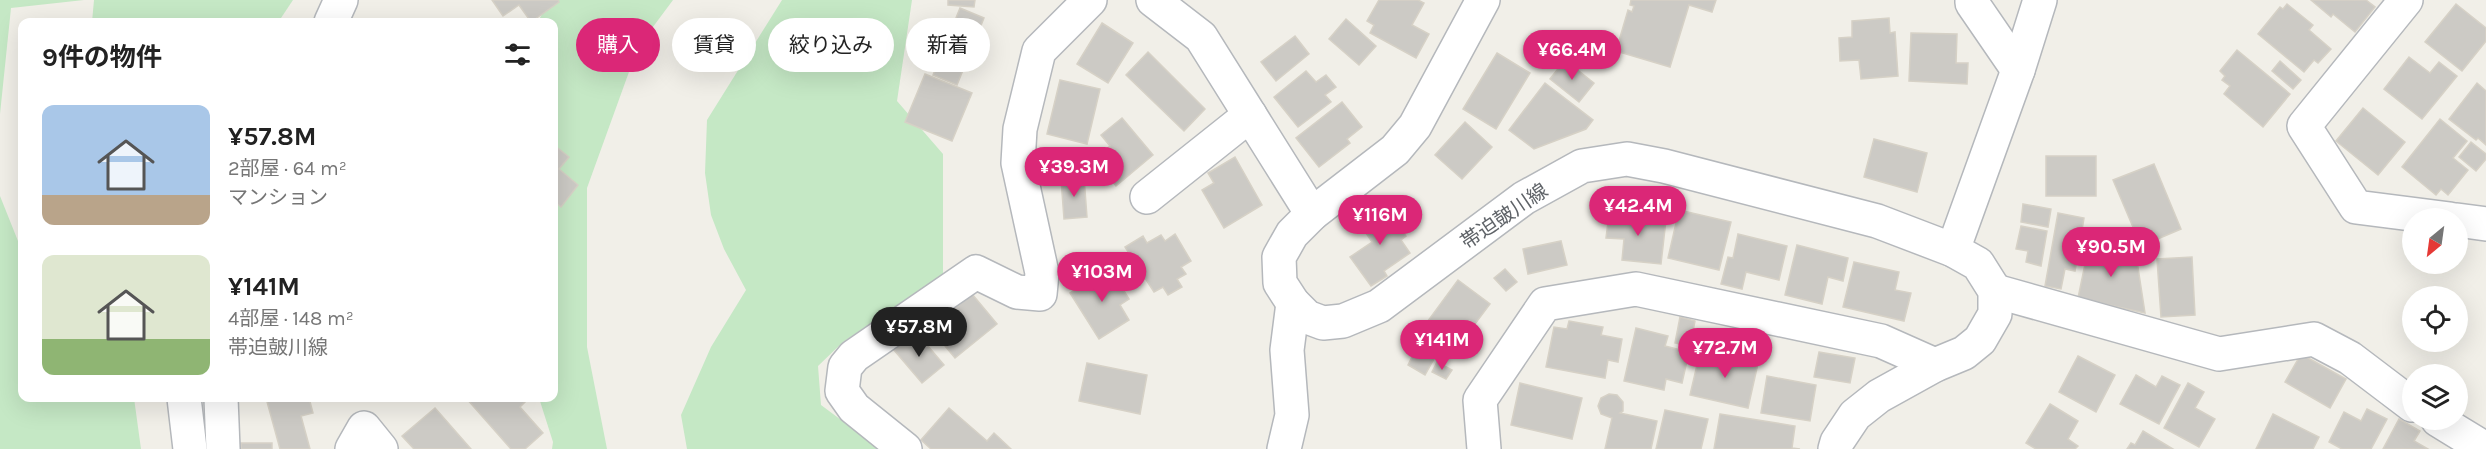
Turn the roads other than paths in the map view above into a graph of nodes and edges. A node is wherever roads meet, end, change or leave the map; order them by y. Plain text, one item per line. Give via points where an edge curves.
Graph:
1 (341, 0) edge
2 (1090, 0) edge
3 (1153, 0) edge
4 (1483, 0) edge
5 (1972, 0) edge
6 (2040, 0) edge
7 (2406, 0) edge
8 (333, 18) edge
9 (2018, 70) junction
10 (1250, 115) junction
11 (1147, 197) dead end
12 (1312, 214) junction
13 (2470, 217) edge
14 (1953, 250) junction
15 (1995, 291) junction
16 (1293, 303) junction
17 (1935, 365) junction
18 (2402, 397) edge
19 (184, 402) edge
20 (221, 402) edge
21 (2454, 430) edge
22 (190, 449) edge
23 (223, 449) edge
24 (352, 449) edge
25 (381, 449) edge
26 (905, 449) edge
27 (1284, 449) edge
28 (1484, 449) edge
29 (1835, 449) edge
30 (2478, 449) edge

1 - 8 street
2 - 26 street via 1039,51 1020,129 1018,163 1042,273 1040,294 1017,292 976,272 854,356 844,367 842,391 854,408
3 - 10 street via 1201,37
4 - 12 street, 帯迫皷川線 via 1415,126 1395,150
5 - 9 street
6 - 9 street
7 - 13 street via 2304,126 2356,207
9 - 14 street
10 - 11 street
10 - 12 street
12 - 16 street, 帯迫皷川線 via 1292,234 1279,257 1280,283
14 - 15 street, 帯迫皷川線 via 1978,264
14 - 16 street, 帯迫皷川線 via 1877,221 1627,159 1582,166 1524,198 1379,306 1343,321 1323,323 1307,317
15 - 17 street via 1995,314 1980,340 1964,353
15 - 18 street via 2219,354 2314,339 2350,358
16 - 27 street via 1287,350 1292,415
17 - 28 street via 1881,341 1636,289 1545,304 1480,399
17 - 29 street via 1871,402 1856,416
19 - 22 street
20 - 23 street
21 - 30 street via 2479,445
24 - 25 street via 364,428

